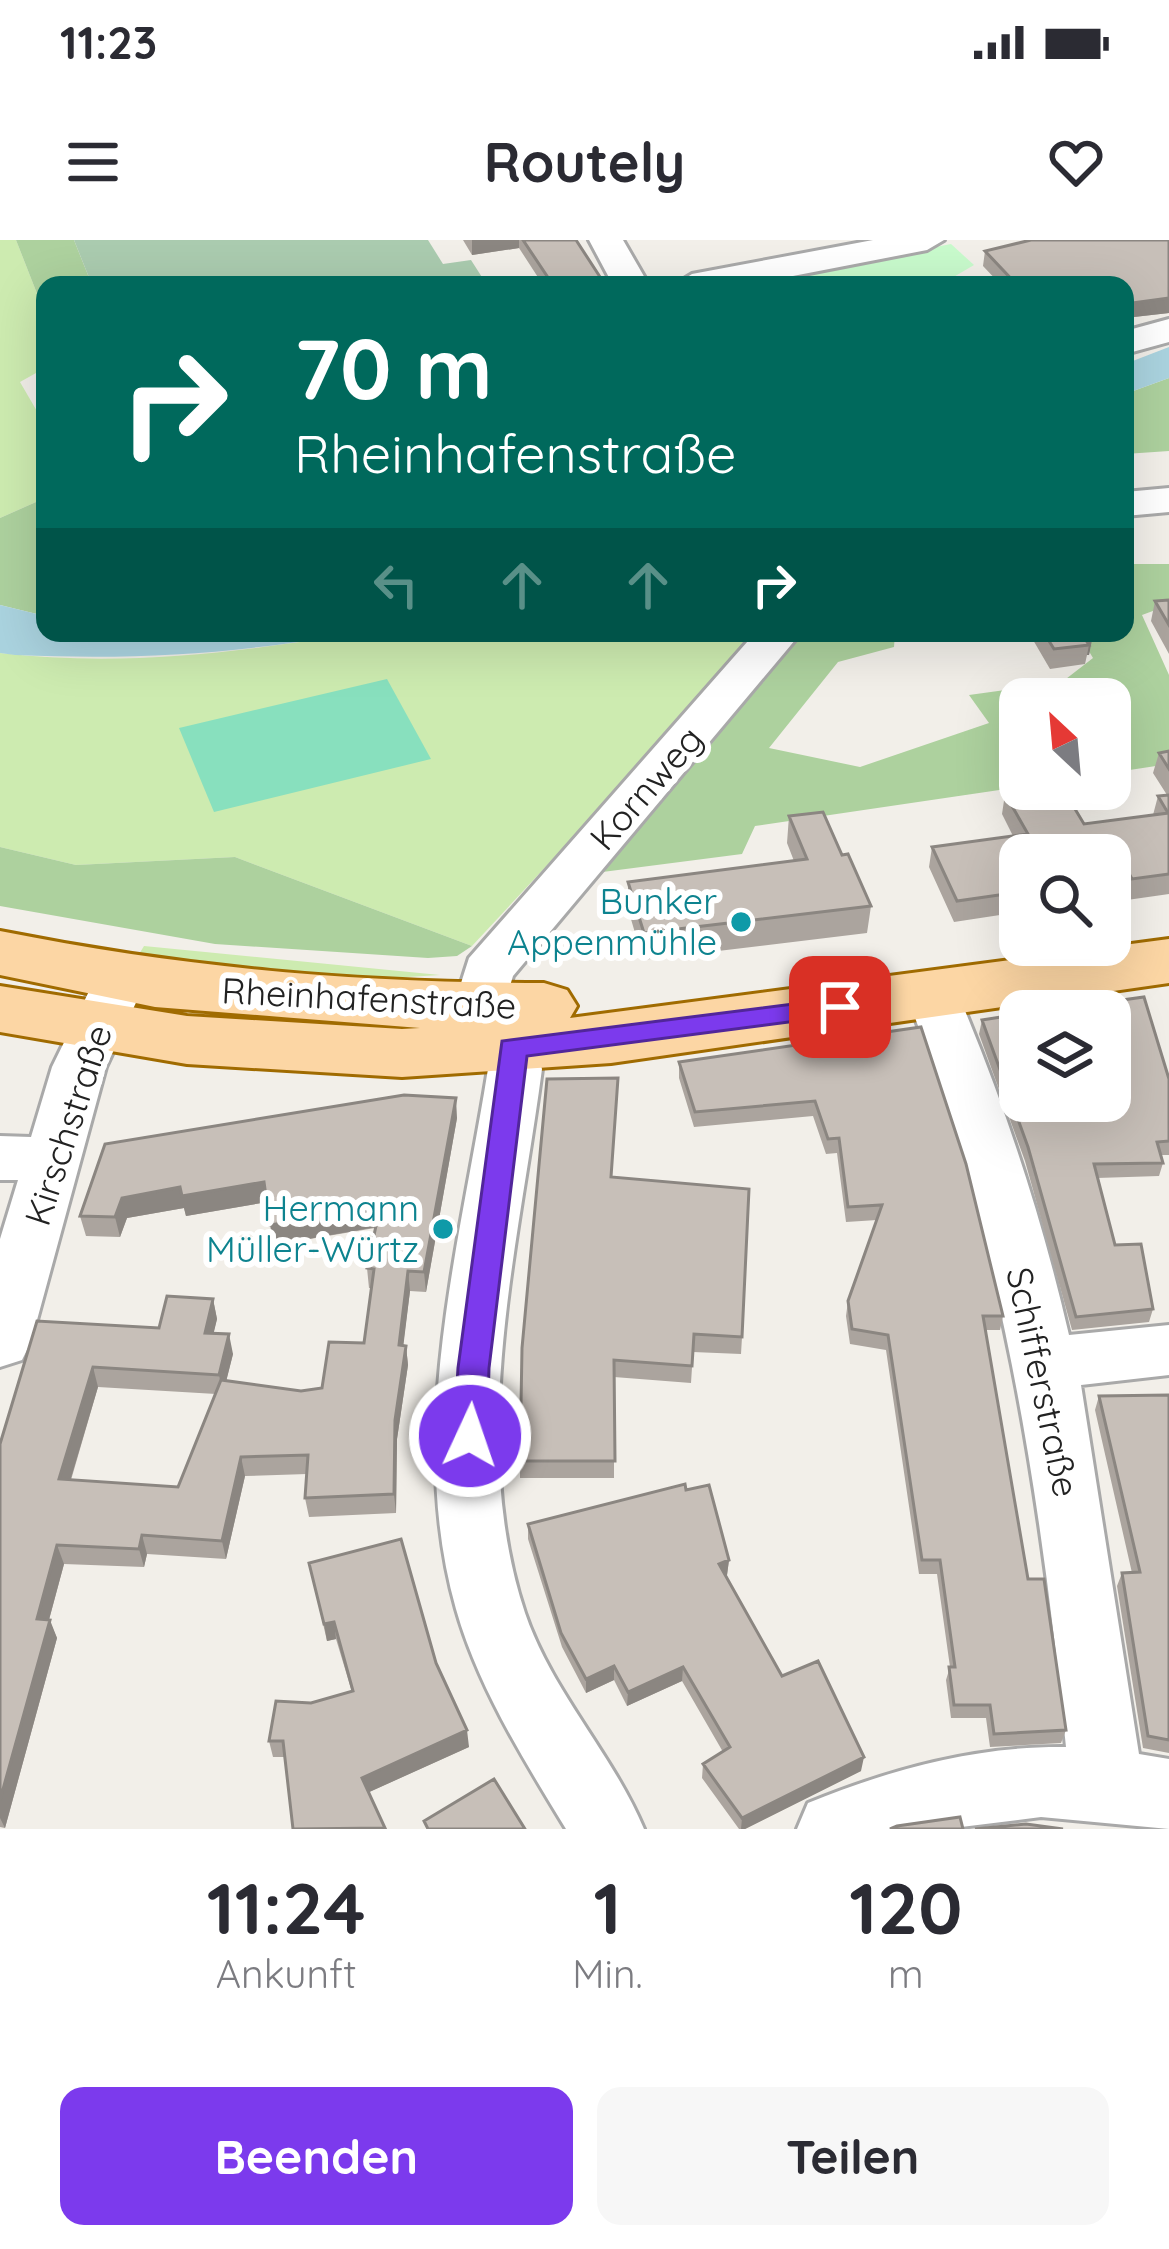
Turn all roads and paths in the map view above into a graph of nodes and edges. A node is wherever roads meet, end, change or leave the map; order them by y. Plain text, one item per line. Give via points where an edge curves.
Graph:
1 (606, 240) edge
2 (927, 240) edge
3 (627, 276) edge
4 (739, 276) edge
5 (1169, 330) edge
6 (1134, 340) edge
7 (1169, 500) edge
8 (1134, 503) edge
9 (771, 642) edge
10 (1169, 937) edge
11 (0, 953) edge
12 (1169, 961) edge
13 (932, 994) junction
14 (110, 1002) junction
15 (0, 1009) edge
16 (496, 1026) junction
17 (25, 1159) edge
18 (0, 1342) edge
19 (1169, 1350) edge
20 (1042, 1364) junction
21 (1137, 1788) edge
22 (607, 1829) edge
23 (834, 1829) edge

1 - 3 street
2 - 4 street
5 - 6 street
7 - 8 street
9 - 16 street, Kornweg via 488,971
10 - 16 main road, Rheinhafenstraße via 732,994 567,1006
11 - 14 main road, Rheinhafenstraße
12 - 13 main road, Rheinhafenstraße
13 - 16 main road, Rheinhafenstraße via 611,1040
13 - 20 street, Schifferstraße via 985,1122
14 - 15 main road, Rheinhafenstraße
14 - 16 main road, Rheinhafenstraße via 261,1047 402,1053
14 - 17 street, Kirschstraße
16 - 22 street via 515,1069 474,1368 471,1515 490,1610 511,1660
17 - 18 street, Kirschstraße
19 - 20 street
20 - 21 street, Schifferstraße
21 - 23 street via 1018,1779 878,1810

